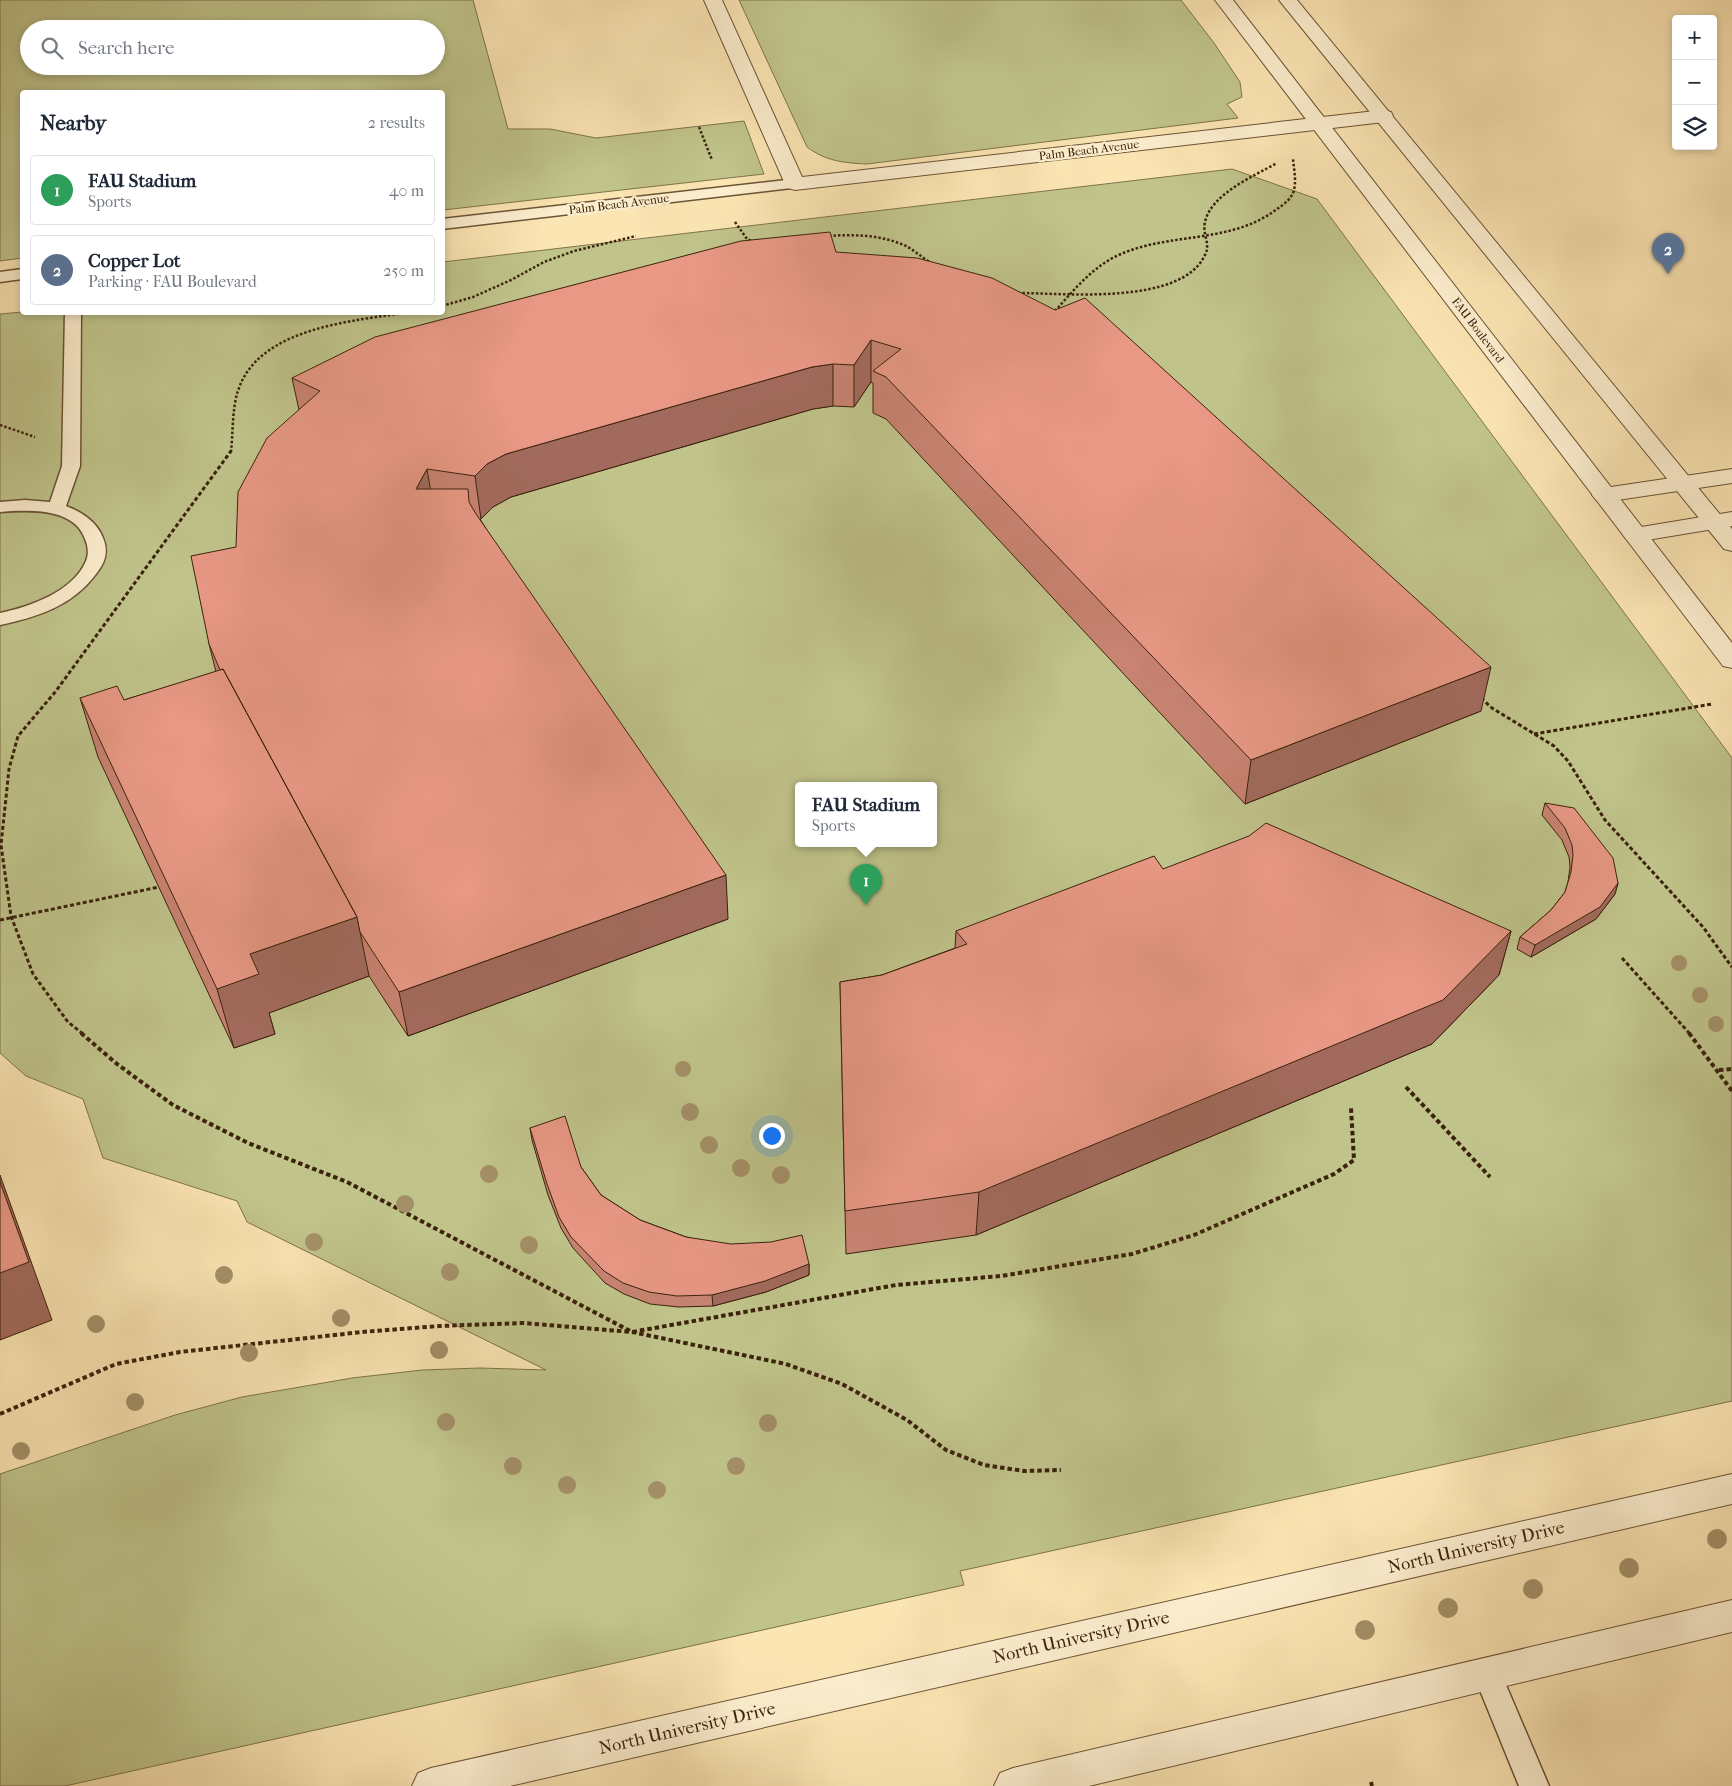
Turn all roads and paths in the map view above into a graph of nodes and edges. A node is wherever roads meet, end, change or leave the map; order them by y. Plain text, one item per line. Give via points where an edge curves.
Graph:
1 (714, 0) edge
2 (1224, 0) edge
3 (1288, 0) edge
4 (1384, 116) junction
5 (1318, 124) junction
6 (698, 127) dead end
7 (1293, 154) dead end
8 (1278, 162) dead end
9 (795, 184) junction
10 (725, 191) junction
11 (445, 224) edge
12 (1207, 236) junction
13 (822, 238) edge
14 (754, 242) edge
15 (934, 265) edge
16 (20, 274) edge
17 (0, 277) edge
18 (1010, 290) edge
19 (1072, 292) junction
20 (1018, 293) junction
21 (1026, 296) edge
22 (1048, 308) edge
23 (1055, 311) junction
24 (73, 315) edge
25 (392, 315) edge
26 (1063, 315) edge
27 (1732, 476) edge
28 (1682, 483) junction
29 (1604, 495) junction
30 (0, 507) edge
31 (57, 508) junction
32 (1723, 521) edge
33 (1635, 535) junction
34 (1732, 544) edge
35 (0, 619) edge
36 (1732, 660) edge
37 (1480, 696) dead end
38 (1712, 704) dead end
39 (1533, 734) junction
40 (159, 887) edge
41 (11, 916) junction
42 (0, 920) edge
43 (1622, 958) dead end
44 (1732, 967) edge
45 (1732, 1068) edge
46 (1719, 1070) junction
47 (1406, 1087) dead end
48 (1732, 1091) edge
49 (1350, 1108) dead end
50 (1490, 1177) dead end
51 (632, 1332) junction
52 (0, 1414) edge
53 (1061, 1470) dead end
54 (1732, 1489) edge
55 (1732, 1616) edge
56 (1487, 1673) junction
57 (431, 1786) edge
58 (1013, 1786) edge
59 (1534, 1786) edge

1 - 9 street
2 - 5 street, FAU Boulevard
3 - 4 street
4 - 5 street, Palm Beach Avenue
4 - 28 street
5 - 9 street, Palm Beach Avenue
5 - 29 street, FAU Boulevard
6 - 10 path
7 - 12 path via 1295,182 1292,197 1261,221
8 - 12 path via 1218,198 1204,225
9 - 10 lane, Palm Beach Avenue
10 - 11 lane, Palm Beach Avenue
10 - 14 path via 735,224 747,239
12 - 19 path via 1130,250 1090,272
12 - 19 path via 1204,258 1186,276 1171,284 1125,292
13 - 15 path via 854,236 890,240 907,246
16 - 17 lane
18 - 20 path
19 - 20 path
19 - 23 path
20 - 21 path
22 - 23 path
23 - 26 path
24 - 31 lane via 72,466
25 - 41 path via 331,325 290,338 263,354 245,374 237,392 231,452 56,690 18,736 9,769 1,845
27 - 28 street
28 - 29 street
28 - 32 street
29 - 33 street, FAU Boulevard
30 - 31 lane via 22,504
31 - 35 lane via 83,521 96,540 95,561 81,582 55,602
32 - 33 street
32 - 34 street
33 - 36 street, FAU Boulevard
37 - 39 path via 1492,708
38 - 39 path
39 - 44 path via 1554,746 1568,761 1605,820 1703,927
40 - 41 path
41 - 42 path
41 - 51 path via 33,974 68,1022 117,1064 173,1105 248,1143 347,1182
43 - 46 path
45 - 46 path
46 - 48 path
47 - 50 path
49 - 51 path via 1354,1160 1334,1174 1194,1235 1132,1254 1001,1276 896,1285
51 - 52 path via 523,1323 440,1326 180,1352 116,1364
51 - 53 path via 786,1364 842,1384 907,1420 946,1450 984,1464 1024,1471
54 - 57 street, North University Drive
55 - 56 street
56 - 58 street
56 - 59 lane

